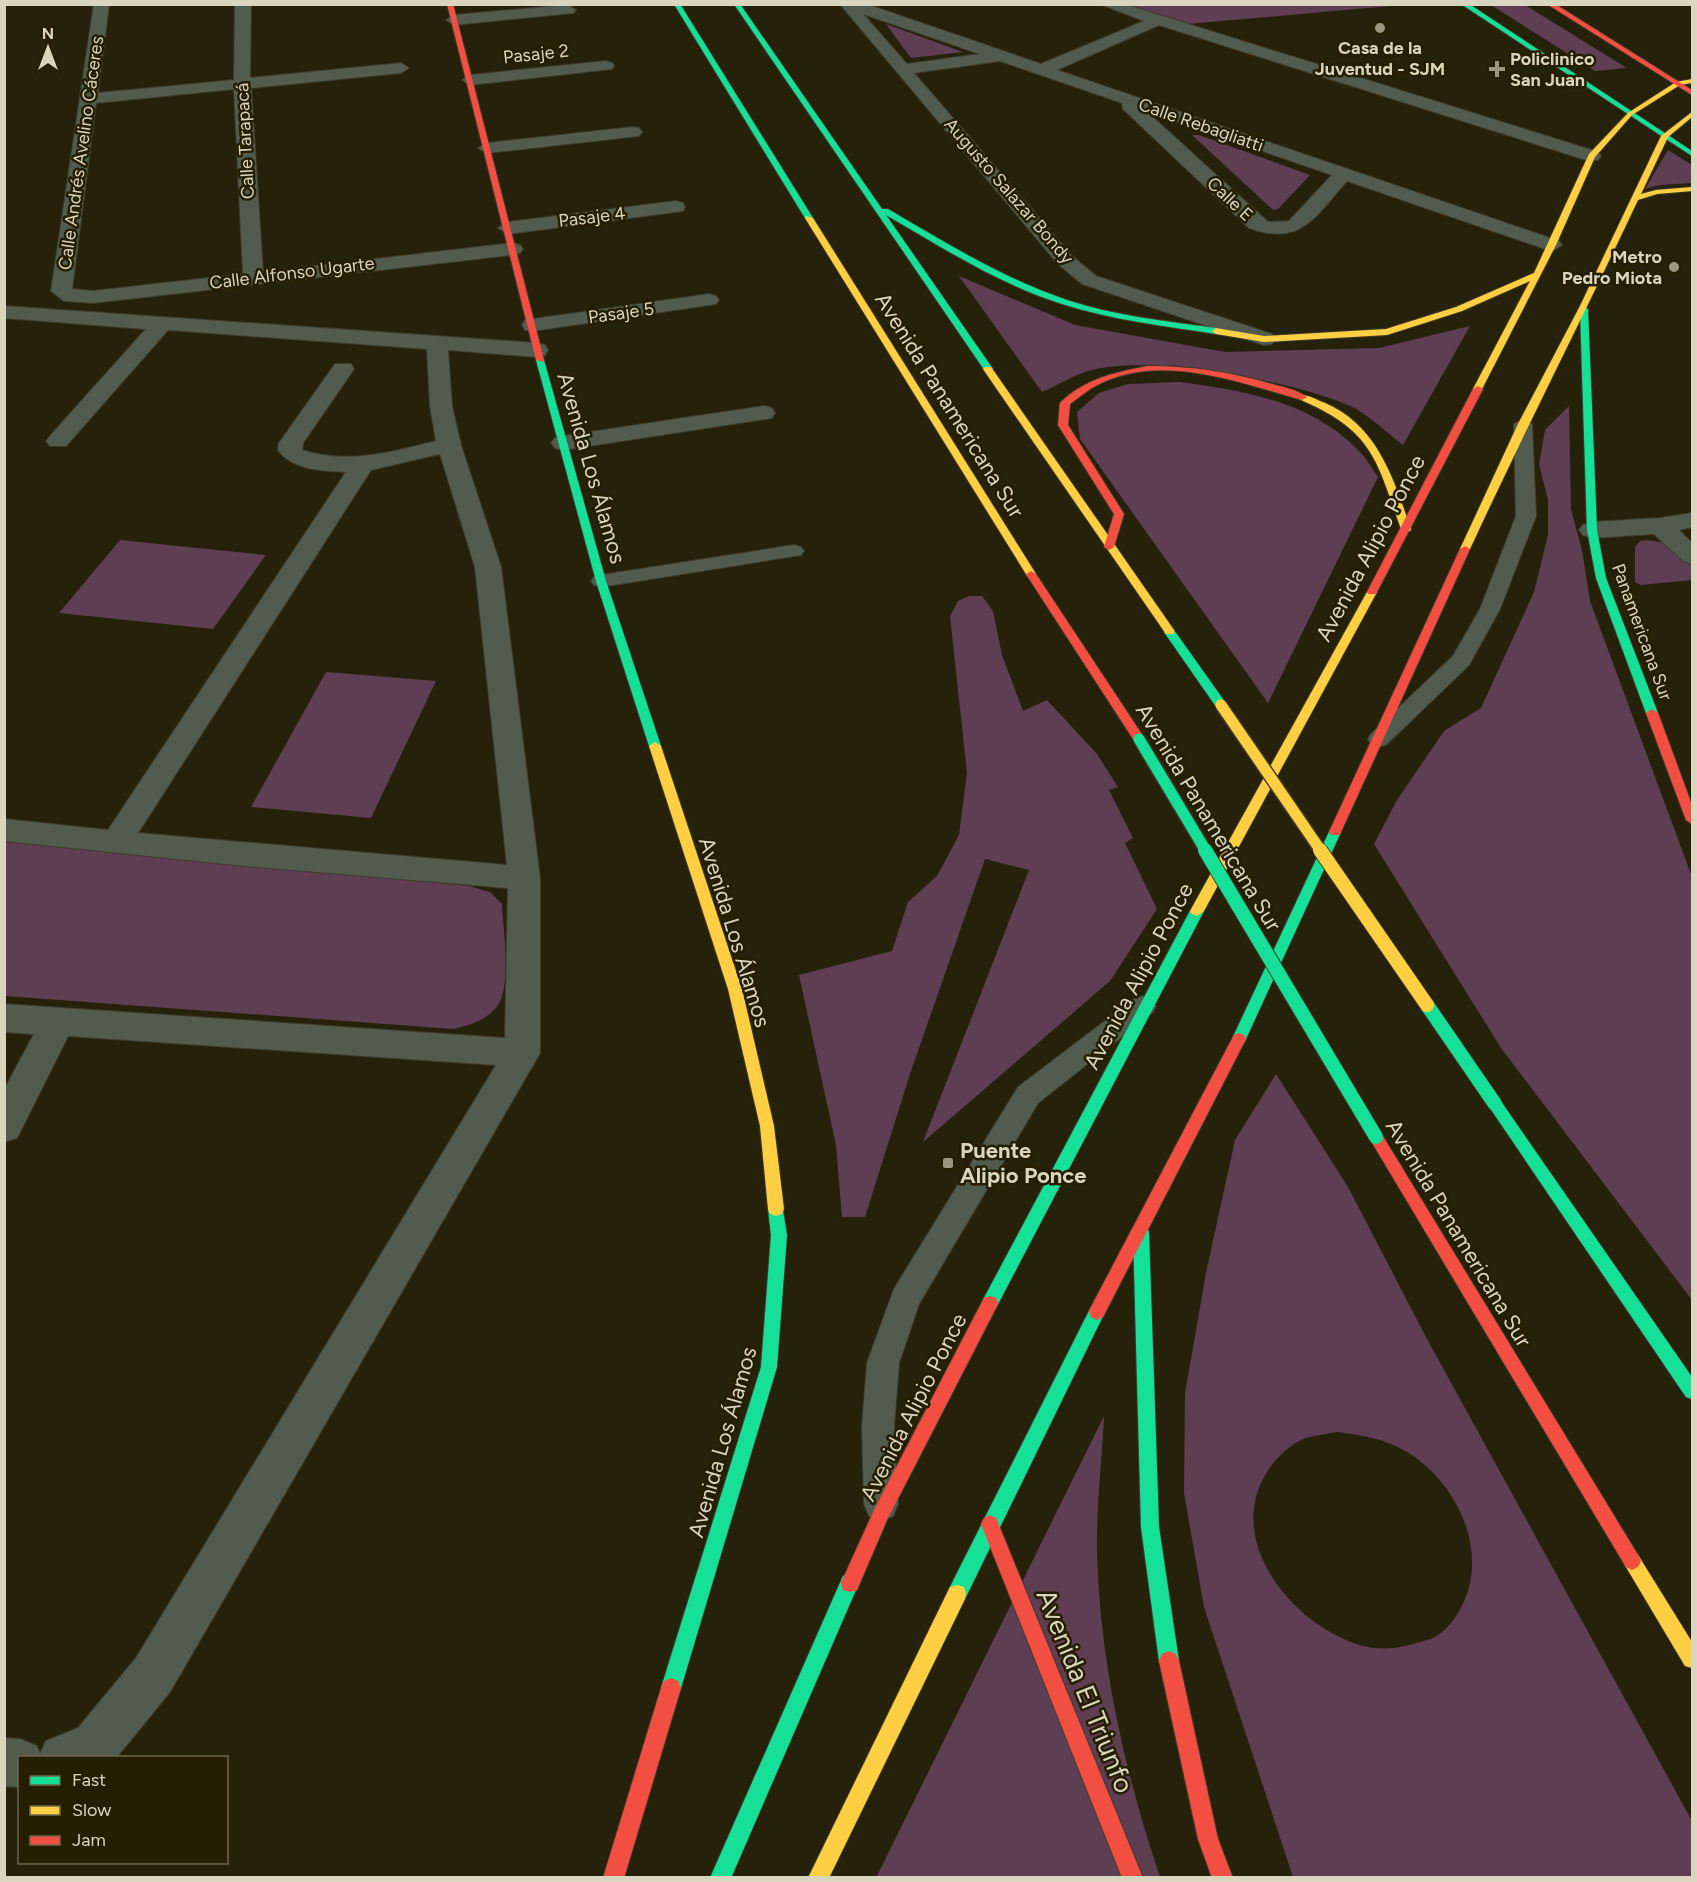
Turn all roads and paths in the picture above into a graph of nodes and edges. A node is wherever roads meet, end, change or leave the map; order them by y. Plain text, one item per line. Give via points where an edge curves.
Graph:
1 (102, 4) edge
2 (243, 4) edge
3 (450, 4) edge
4 (677, 4) edge
5 (737, 4) edge
6 (849, 4) edge
7 (1107, 4) edge
8 (1464, 4) edge
9 (1550, 4) edge
10 (568, 10) dead end
11 (1159, 20) junction
12 (454, 21) junction
13 (1000, 56) junction
14 (606, 66) dead end
15 (401, 68) dead end
16 (904, 69) junction
17 (1042, 70) junction
18 (470, 80) junction
19 (1692, 81) edge
20 (242, 83) junction
21 (1678, 83) junction
22 (1692, 93) edge
23 (1121, 97) junction
24 (87, 99) junction
25 (1630, 114) junction
26 (1692, 114) edge
27 (633, 132) dead end
28 (1665, 136) junction
29 (487, 148) junction
30 (1692, 154) edge
31 (1592, 156) junction
32 (1344, 174) junction
33 (1692, 189) edge
34 (1634, 199) junction
35 (676, 207) dead end
36 (879, 207) junction
37 (508, 228) junction
38 (1552, 244) junction
39 (513, 249) junction
40 (1535, 275) junction
41 (253, 278) junction
42 (70, 297) joint
43 (709, 300) dead end
44 (1584, 306) junction
45 (4, 312) edge
46 (163, 323) junction
47 (533, 325) junction
48 (1264, 339) junction
49 (436, 343) junction
50 (537, 350) junction
51 (343, 369) dead end
52 (764, 413) dead end
53 (1523, 424) junction
54 (58, 441) dead end
55 (563, 443) junction
56 (448, 445) junction
57 (363, 464) junction
58 (1692, 520) edge
59 (1660, 526) junction
60 (1406, 528) junction
61 (1592, 530) junction
62 (1109, 547) junction
63 (794, 550) dead end
64 (1692, 556) edge
65 (601, 581) junction
66 (1379, 739) junction
67 (1692, 820) edge
68 (4, 830) edge
69 (116, 842) junction
70 (524, 878) junction
71 (1146, 1004) junction
72 (4, 1018) edge
73 (58, 1022) junction
74 (522, 1053) junction
75 (4, 1127) edge
76 (1141, 1232) junction
77 (1692, 1391) edge
78 (881, 1514) junction
79 (990, 1524) junction
80 (1692, 1659) edge
81 (68, 1756) edge
82 (613, 1878) edge
83 (720, 1878) edge
84 (818, 1878) edge
85 (1133, 1878) edge
86 (1222, 1878) edge

1 - 24 street, Calle Andrés Avelino Cáceres
2 - 20 street, Calle Tarapacá
3 - 12 main road, Avenida Los Álamos
4 - 80 main road, Avenida Panamericana Sur, bridge via 994,516 1139,740
5 - 36 main road
6 - 13 street, Calle Rebagliatti
6 - 16 street, Augusto Salazar Bondy
7 - 11 street
8 - 25 main road
9 - 21 main road
10 - 12 street
11 - 17 street
11 - 31 street
12 - 18 main road, Avenida Los Álamos
13 - 16 street
13 - 17 street, Calle Rebagliatti
14 - 18 street, Pasaje 2
15 - 20 street
16 - 48 street, Augusto Salazar Bondy via 1065,260 1089,280
17 - 23 street, Calle Rebagliatti
18 - 29 main road, Avenida Los Álamos
19 - 21 main road
20 - 24 street
20 - 41 street, Calle Tarapacá
21 - 22 main road
21 - 25 main road, Avenida Alipio Ponce
23 - 32 street, Calle Rebagliatti
23 - 32 street, Calle E via 1256,224 1277,229 1296,225
24 - 42 street, Calle Andrés Avelino Cáceres via 61,291
25 - 28 main road
25 - 31 main road, Avenida Alipio Ponce
26 - 28 main road
27 - 29 street
28 - 30 main road
28 - 34 main road
29 - 37 main road, Avenida Los Álamos
31 - 38 main road, Avenida Alipio Ponce
32 - 38 street, Calle Rebagliatti
33 - 34 main road via 1656,192
34 - 44 main road
35 - 37 street, Pasaje 4
36 - 48 main road via 968,259 1047,296 1115,315
36 - 62 main road
37 - 39 main road, Avenida Los Álamos
38 - 40 main road, Avenida Alipio Ponce
39 - 41 street, Calle Alfonso Ugarte
39 - 47 main road, Avenida Los Álamos
40 - 48 main road via 1459,309 1387,332
40 - 60 main road, Avenida Alipio Ponce
41 - 42 street, Calle Alfonso Ugarte
43 - 47 street, Pasaje 5
44 - 53 main road
44 - 61 main road, Panamericana Sur
45 - 46 street
46 - 49 street
46 - 54 street
47 - 50 main road, Avenida Los Álamos
49 - 50 street
49 - 56 street
50 - 55 main road, Avenida Los Álamos
51 - 57 street via 290,450 302,459
52 - 55 street
53 - 66 main road
53 - 66 lane via 1526,516 1490,609 1461,660
55 - 65 main road, Avenida Los Álamos
56 - 57 street
56 - 70 street via 488,567
57 - 69 street
58 - 59 street
59 - 61 street
59 - 64 street
60 - 62 main road via 1378,451 1363,431 1335,409 1264,383 1175,371 1122,372 1085,384 1065,403 1063,425 1119,514
60 - 71 main road, Avenida Alipio Ponce
61 - 67 main road, Panamericana Sur via 1601,578
62 - 77 main road, bridge
63 - 65 lane
65 - 82 main road, Avenida Los Álamos via 735,989 767,1126 779,1235 769,1366
66 - 76 main road via 1232,1055
68 - 69 street
69 - 70 street
70 - 74 street
71 - 78 main road, Avenida Alipio Ponce
71 - 78 lane via 1028,1095 905,1299 883,1363 878,1427
72 - 73 street
73 - 74 street
73 - 75 street
74 - 81 street via 153,1675 94,1746
76 - 79 main road
76 - 86 main road via 1150,1527 1170,1670 1208,1839
78 - 83 main road, Avenida Alipio Ponce
79 - 84 main road
79 - 85 main road, Avenida El Triunfo

